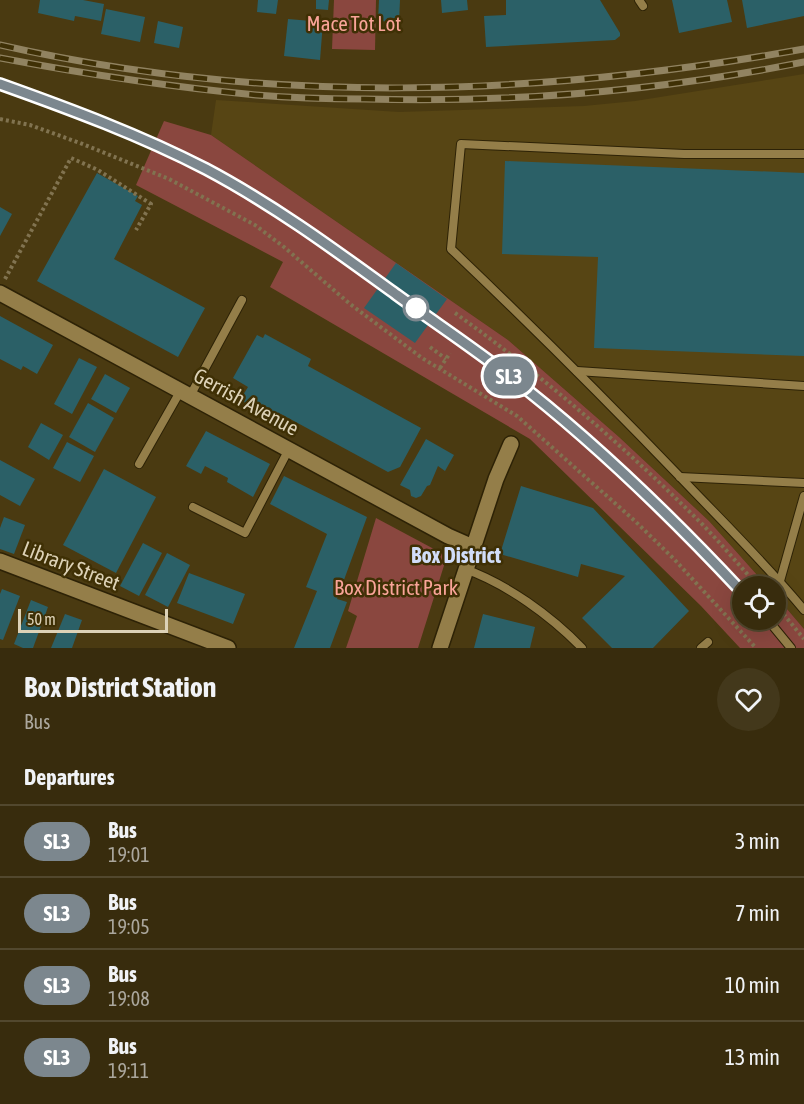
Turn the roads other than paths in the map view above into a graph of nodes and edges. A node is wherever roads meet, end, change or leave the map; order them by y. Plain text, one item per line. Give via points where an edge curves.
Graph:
1 (0, 84) edge
2 (804, 154) edge
3 (381, 283) dead end
4 (0, 293) edge
5 (242, 300) dead end
6 (432, 320) dead end
7 (577, 371) junction
8 (804, 386) edge
9 (186, 393) junction
10 (511, 444) dead end
11 (289, 449) junction
12 (139, 464) dead end
13 (680, 477) junction
14 (804, 483) edge
15 (804, 496) edge
16 (193, 507) dead end
17 (473, 546) junction
18 (0, 561) edge
19 (465, 569) junction
20 (775, 576) edge
21 (781, 576) edge
22 (732, 582) edge
23 (786, 588) edge
24 (804, 610) edge
25 (776, 630) edge
26 (228, 648) edge
27 (440, 648) edge
28 (582, 648) edge
29 (791, 648) edge

1 - 3 lane via 132,134 205,169 302,226
2 - 7 lane via 684,154 461,144 451,249
4 - 9 street, Gerrish Avenue
5 - 9 lane
6 - 22 lane via 580,434 653,499
7 - 8 lane
7 - 13 lane
9 - 11 street, Gerrish Avenue
9 - 12 lane
10 - 17 street
11 - 16 lane via 245,533
11 - 17 street, Gerrish Avenue
13 - 14 lane
13 - 20 lane
15 - 21 lane
17 - 19 street
18 - 26 street, Library Street
19 - 27 street
19 - 28 lane via 495,582 552,620
23 - 24 lane
25 - 29 lane

